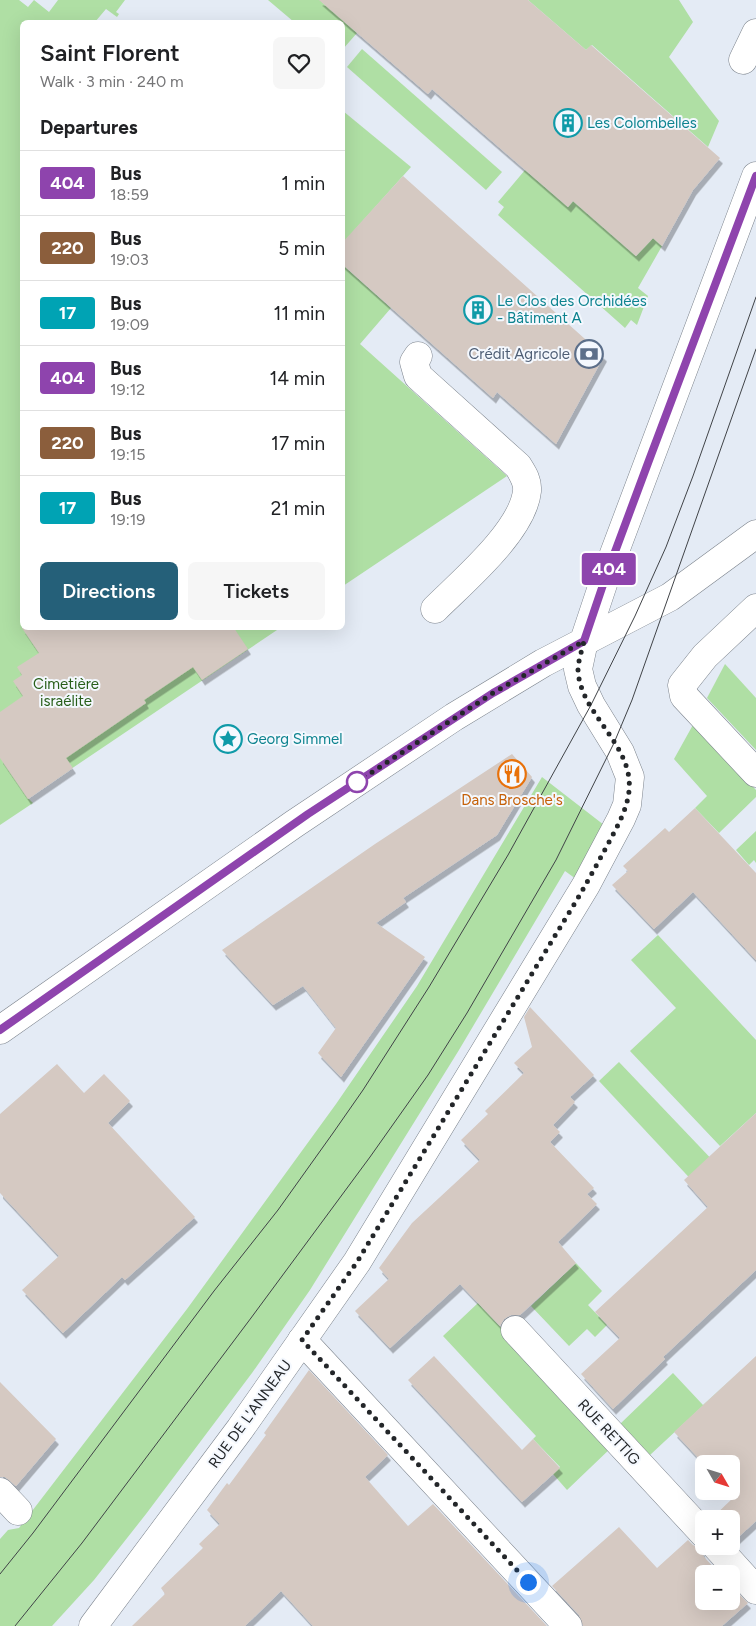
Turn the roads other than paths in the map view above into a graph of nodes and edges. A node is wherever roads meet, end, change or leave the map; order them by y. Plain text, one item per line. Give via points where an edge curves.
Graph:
1 (756, 33) edge
2 (743, 60) dead end
3 (756, 176) edge
4 (418, 356) dead end
5 (756, 534) edge
6 (435, 608) dead end
7 (756, 608) edge
8 (584, 641) junction
9 (756, 773) edge
10 (0, 1030) edge
11 (515, 1330) dead end
12 (302, 1340) junction
13 (0, 1492) edge
14 (18, 1512) dead end
15 (695, 1524) edge
16 (724, 1555) edge
17 (756, 1590) edge
18 (93, 1626) edge
19 (568, 1626) edge

1 - 2 street
3 - 8 street, RUE DE L'ANNEAU
4 - 6 street via 414,362 418,376 518,466 525,477 527,490 522,509 512,527
5 - 8 street via 670,597
7 - 9 street via 705,656 682,685 684,696
8 - 10 street via 493,693 302,818
8 - 12 street, RUE DE L'ANNEAU via 578,669 582,686 620,752 630,778 627,805 621,820 586,885 357,1262
11 - 15 street, RUE RETTIG
12 - 18 street, RUE DE L'ANNEAU
12 - 19 street
13 - 14 street
16 - 17 street

